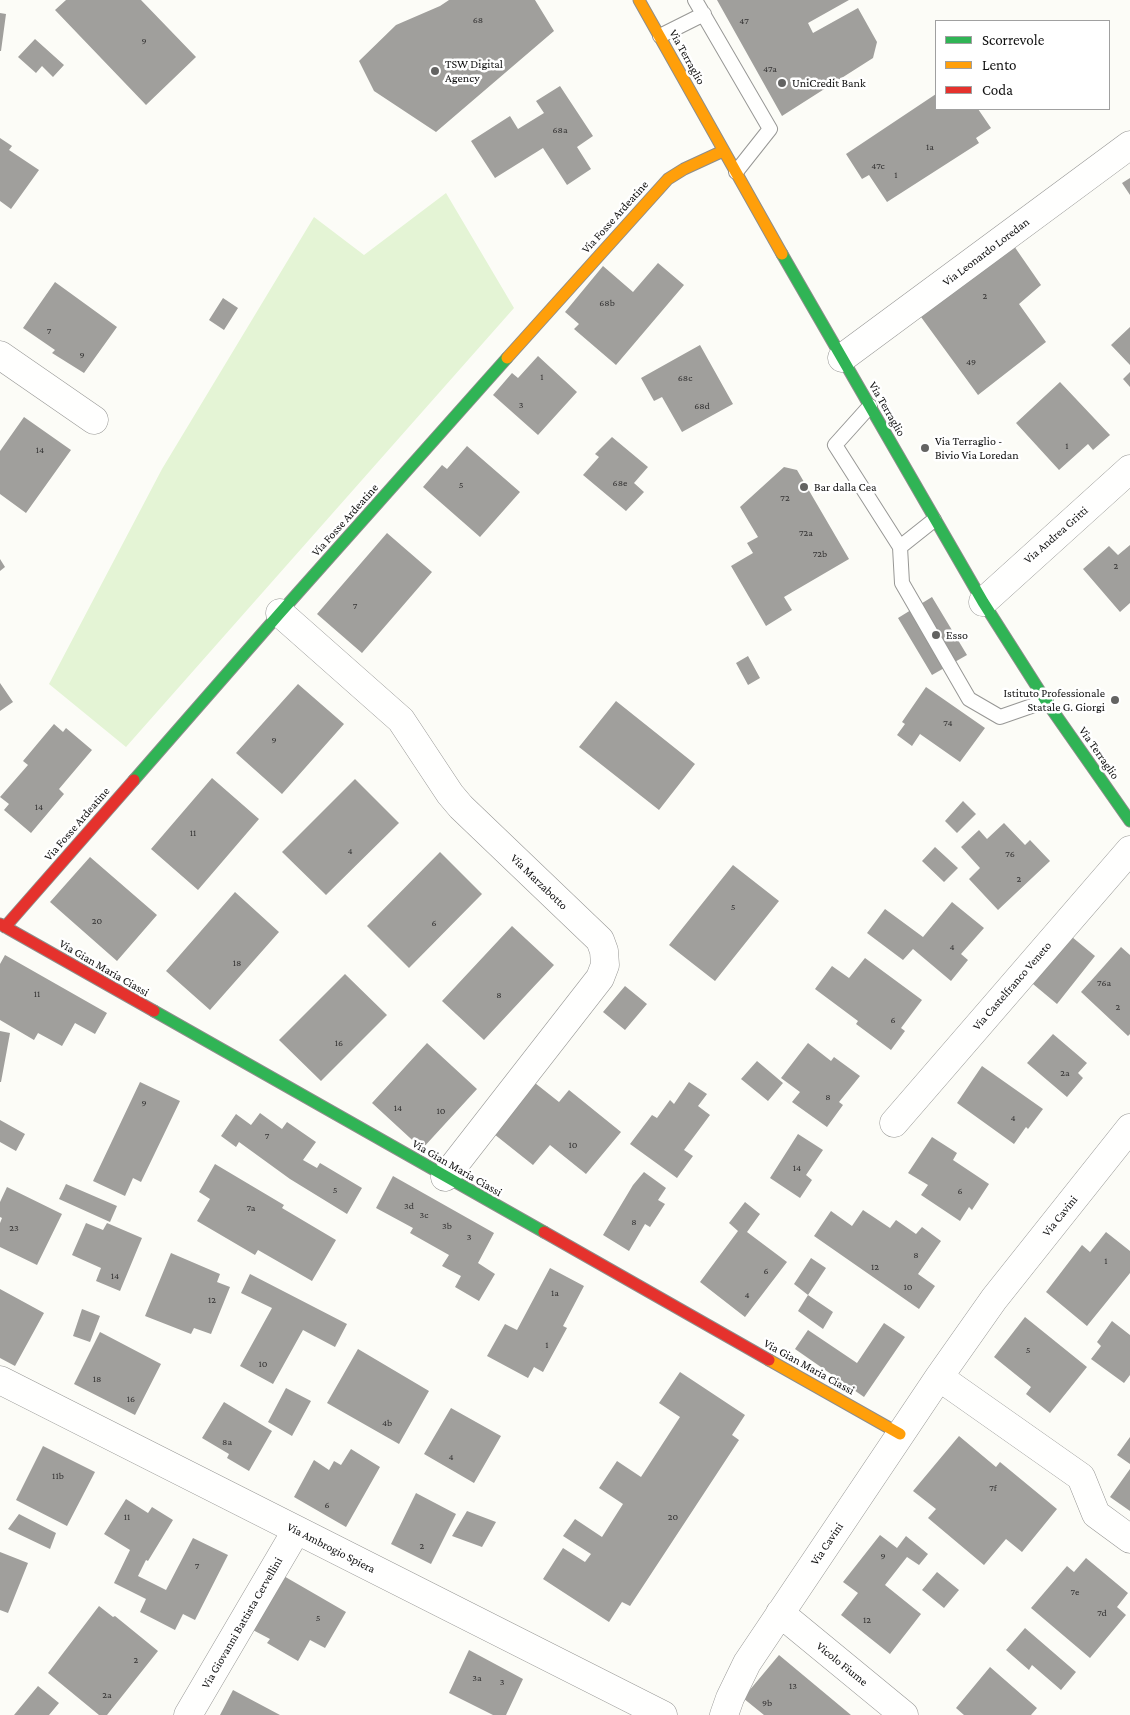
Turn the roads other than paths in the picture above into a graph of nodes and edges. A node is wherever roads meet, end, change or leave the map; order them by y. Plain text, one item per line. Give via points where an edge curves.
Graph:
1 (639, 0) edge
2 (696, 0) edge
3 (704, 14) junction
4 (660, 36) junction
5 (1130, 145) edge
6 (723, 151) junction
7 (736, 172) junction
8 (0, 354) edge
9 (842, 358) junction
10 (870, 406) junction
11 (94, 420) dead end
12 (1130, 470) edge
13 (934, 520) junction
14 (900, 548) junction
15 (983, 602) junction
16 (280, 613) junction
17 (1046, 701) junction
18 (1130, 821) edge
19 (1130, 850) edge
20 (2, 926) edge
21 (894, 1122) dead end
22 (1130, 1128) edge
23 (445, 1177) junction
24 (939, 1376) junction
25 (0, 1380) edge
26 (900, 1434) junction
27 (296, 1531) junction
28 (1130, 1538) edge
29 (780, 1613) junction
30 (188, 1715) edge
31 (663, 1715) edge
32 (724, 1715) edge
33 (904, 1715) edge

1 - 4 street, Via Terraglio
2 - 3 lane
3 - 4 lane
3 - 7 lane via 770,129
4 - 6 street, Via Terraglio
5 - 9 street, Via Leonardo Loredan
6 - 7 street, Via Terraglio
6 - 16 street, Via Fosse Ardeatine via 668,179
7 - 9 street, Via Terraglio
8 - 11 street
9 - 10 street, Via Terraglio
10 - 13 street, Via Terraglio
10 - 14 lane via 835,445
12 - 15 street, Via Andrea Gritti
13 - 14 lane
13 - 15 street, Via Terraglio
14 - 17 lane via 902,583 968,699 1000,717
15 - 17 street, Via Terraglio
16 - 20 street, Via Fosse Ardeatine
16 - 23 street, Via Marzabotto via 401,720 461,807 600,940 604,951 605,965 600,978
17 - 18 street, Via Terraglio
19 - 21 street, Via Castelfranco Veneto
20 - 23 street, Via Gian Maria Ciassi
22 - 24 street, Via Cavini via 994,1299
23 - 26 street, Via Gian Maria Ciassi
24 - 26 street, Via Cavini
24 - 28 street via 1081,1477 1096,1514
25 - 27 street, Via Ambrogio Spiera
26 - 29 street, Via Cavini
27 - 30 street, Via Giovanni Battista Cervellini
27 - 31 street, Via Ambrogio Spiera
29 - 32 street, Via Cavini via 747,1663
29 - 33 street, Vicolo Fiume

